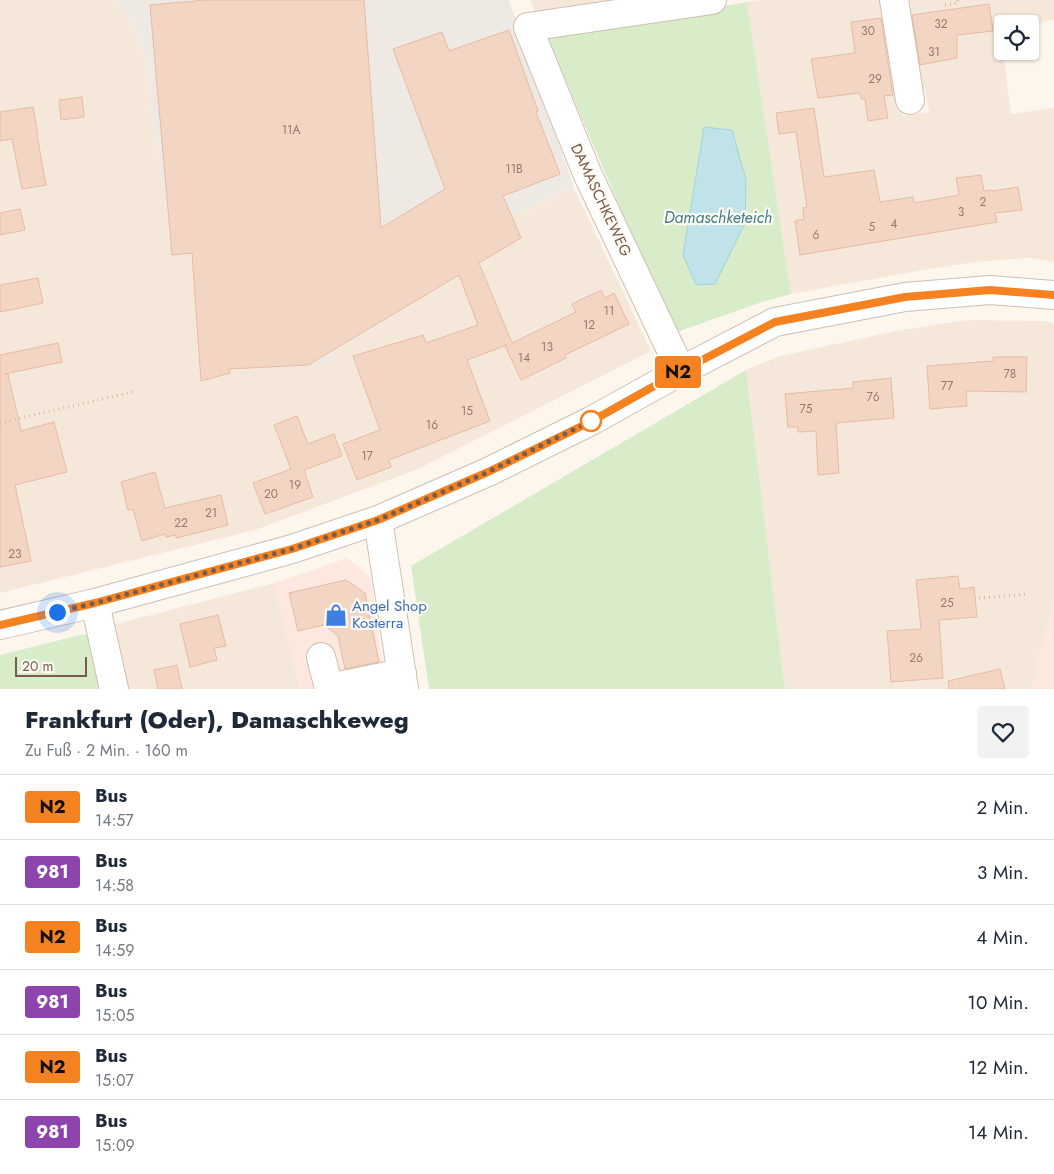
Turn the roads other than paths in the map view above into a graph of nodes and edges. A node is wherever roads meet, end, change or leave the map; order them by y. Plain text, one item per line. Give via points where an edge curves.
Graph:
1 (712, 0) edge
2 (894, 0) edge
3 (910, 100) dead end
4 (1054, 295) edge
5 (681, 371) junction
6 (378, 520) junction
7 (95, 603) junction
8 (0, 625) edge
9 (321, 657) dead end
10 (403, 681) edge
11 (114, 689) edge

1 - 5 street, DAMASCHKEWEG via 528,27 587,173
2 - 3 street
4 - 5 street via 990,290 905,297 784,320
5 - 6 street via 590,422
6 - 7 street via 292,549
6 - 10 street
7 - 8 street
7 - 11 street
9 - 10 street via 329,688

